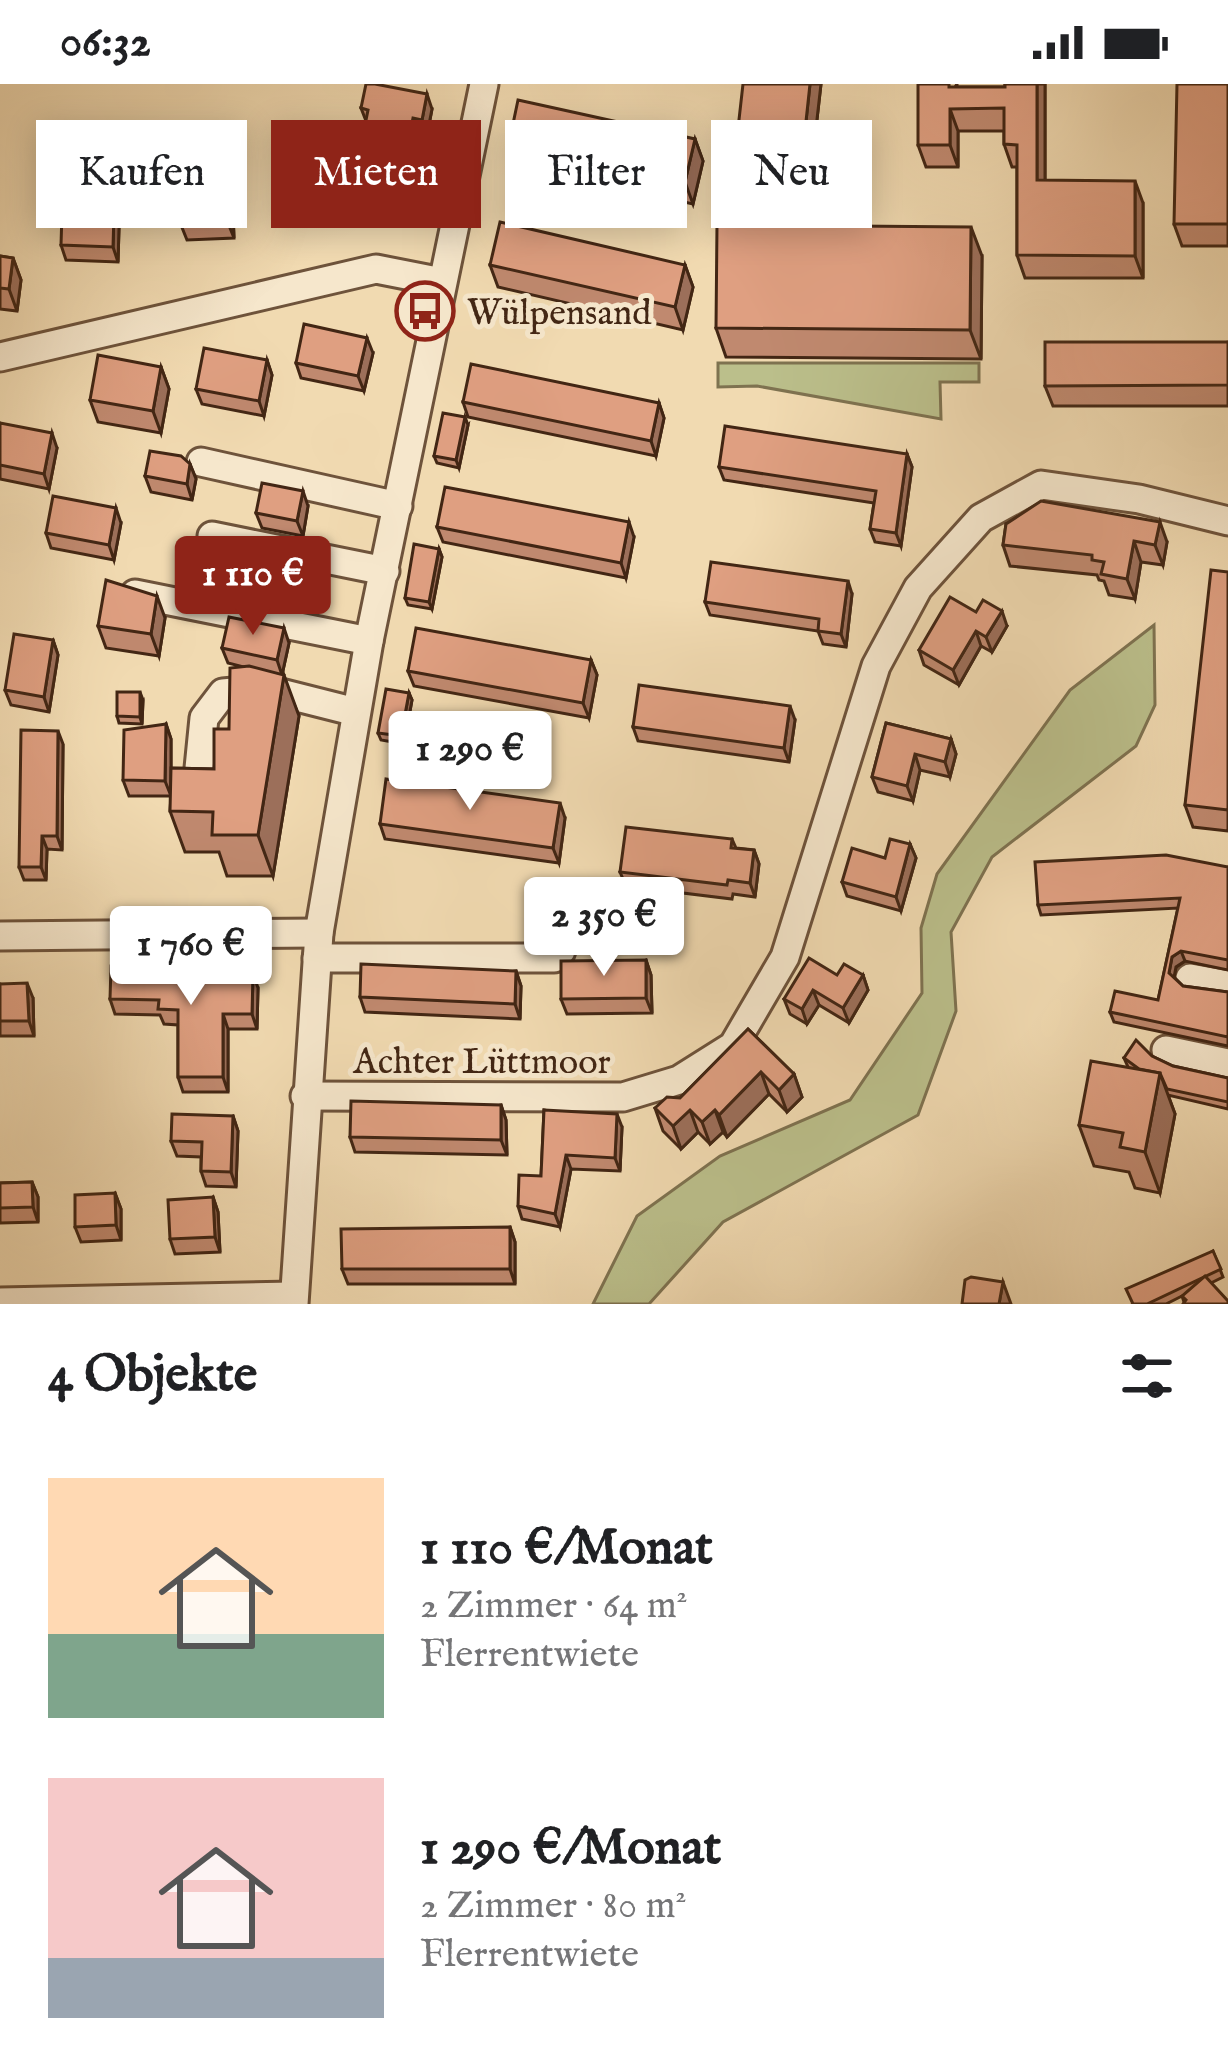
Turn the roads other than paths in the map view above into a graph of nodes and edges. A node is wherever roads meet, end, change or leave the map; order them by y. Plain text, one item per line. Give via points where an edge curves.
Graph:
1 (484, 84) edge
2 (442, 282) junction
3 (0, 357) edge
4 (201, 462) dead end
5 (398, 506) junction
6 (1228, 521) edge
7 (212, 536) dead end
8 (385, 571) junction
9 (136, 594) edge
10 (369, 641) junction
11 (356, 712) junction
12 (199, 768) edge
13 (571, 899) dead end
14 (0, 936) edge
15 (318, 945) junction
16 (1190, 978) dead end
17 (1228, 985) edge
18 (1166, 1050) dead end
19 (1228, 1063) edge
20 (304, 1096) junction
21 (294, 1300) edge
22 (0, 1302) edge

1 - 2 street
2 - 3 street via 376,269
2 - 5 street
4 - 5 street
5 - 8 street
6 - 20 street, Achter Lüttmoor via 1041,485 981,518 918,588 876,666 784,957 733,1046 679,1080 623,1096
7 - 8 street
8 - 10 street
9 - 10 street
10 - 11 street
11 - 12 street via 265,689 223,693 204,718
11 - 15 street
13 - 15 street via 554,958
14 - 15 street
15 - 20 street
16 - 17 street
18 - 19 street
20 - 21 street
21 - 22 street

